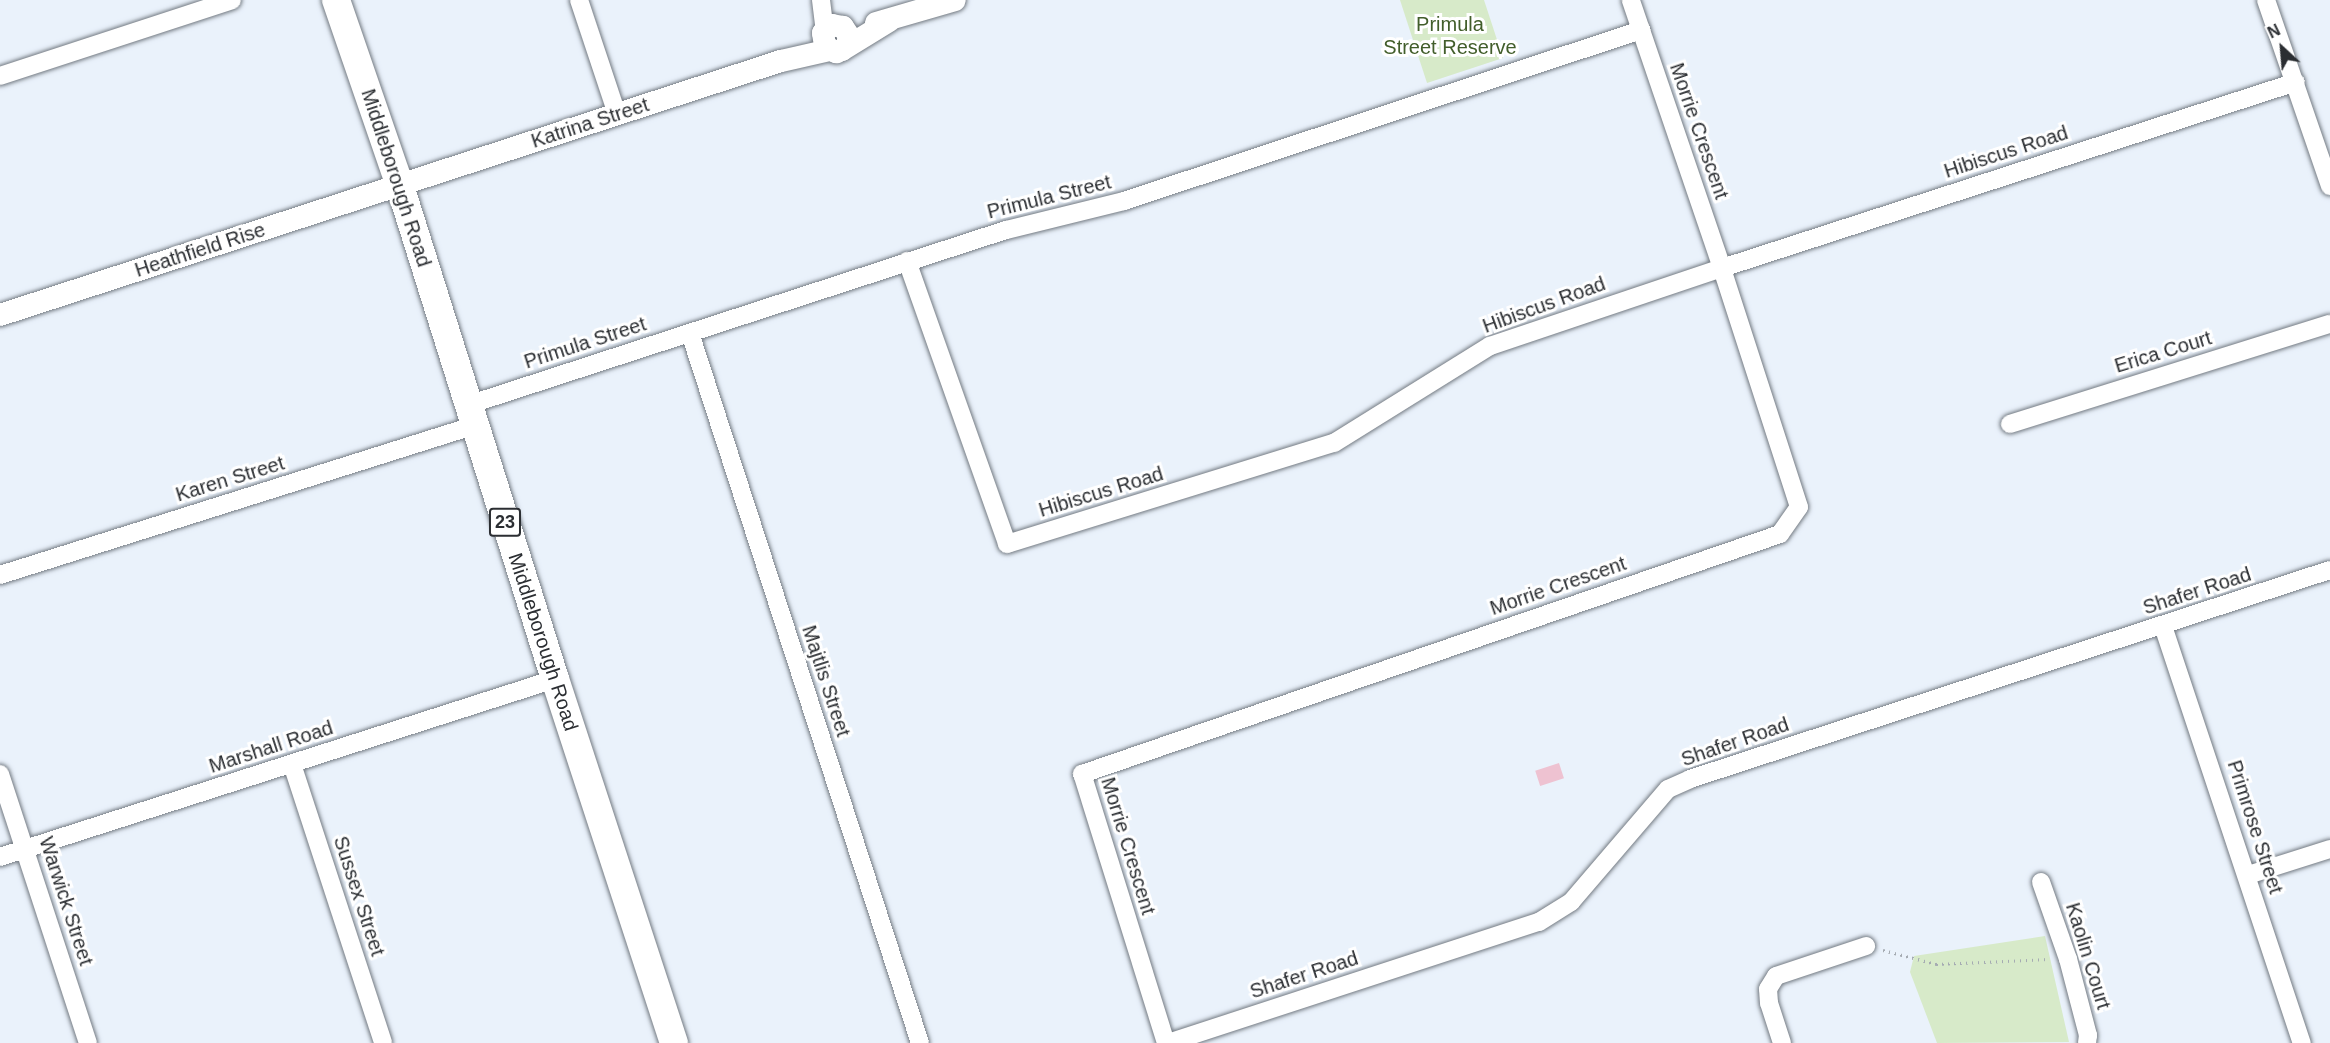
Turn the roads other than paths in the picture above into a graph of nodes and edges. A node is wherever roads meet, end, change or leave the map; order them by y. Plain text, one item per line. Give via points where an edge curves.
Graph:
1 (232, 0) edge
2 (336, 0) edge
3 (579, 0) edge
4 (823, 0) edge
5 (955, 0) edge
6 (1631, 0) edge
7 (2266, 0) edge
8 (1641, 30) junction
9 (834, 35) junction
10 (0, 76) edge
11 (2296, 82) junction
12 (617, 114) junction
13 (400, 186) junction
14 (2330, 186) edge
15 (907, 261) junction
16 (1722, 268) junction
17 (0, 315) edge
18 (2330, 324) edge
19 (690, 333) junction
20 (471, 415) junction
21 (2010, 424) dead end
22 (2330, 570) edge
23 (0, 574) edge
24 (2163, 626) junction
25 (555, 680) junction
26 (292, 764) junction
27 (0, 774) edge
28 (26, 848) junction
29 (2330, 849) edge
30 (0, 857) edge
31 (2248, 875) junction
32 (2041, 882) dead end
33 (1866, 946) road end
34 (88, 1043) edge
35 (383, 1043) edge
36 (674, 1043) edge
37 (920, 1043) edge
38 (1167, 1043) edge
39 (1782, 1043) edge
40 (2087, 1043) edge
41 (2302, 1043) edge

1 - 10 street
2 - 13 main road, Middleborough Road / 23
3 - 12 street
4 - 9 street
5 - 9 street, Katrina Street
6 - 8 street, Morrie Crescent
7 - 11 street
8 - 15 street, Primula Street via 1124,201 1006,230
8 - 16 street, Morrie Crescent
9 - 12 street, Katrina Street via 781,61
11 - 14 street
11 - 16 street, Hibiscus Road
12 - 13 street, Katrina Street
13 - 17 street, Heathfield Rise
13 - 20 main road, Middleborough Road / 23
15 - 16 street, Hibiscus Road via 1007,544 1334,444 1490,346
15 - 19 street, Primula Street
16 - 38 street, Morrie Crescent via 1799,507 1779,534 1082,774
18 - 21 street, Erica Court
19 - 20 street, Primula Street
19 - 37 street, Majtlis Street
20 - 23 street, Karen Street
20 - 25 main road, Middleborough Road / 23
22 - 24 street, Shafer Road
24 - 31 street, Primrose Street
24 - 38 street, Shafer Road via 1690,779 1668,789 1570,902 1539,922
25 - 26 street, Marshall Road
25 - 36 main road, Middleborough Road / 23
26 - 28 street, Marshall Road
26 - 35 street, Sussex Street
27 - 28 street, Warwick Street
28 - 30 street, Marshall Road
28 - 34 street, Warwick Street
29 - 31 street
31 - 41 street, Primrose Street
32 - 40 street, Kaolin Court via 2068,958
33 - 39 street via 1776,976 1768,989 1769,1003

